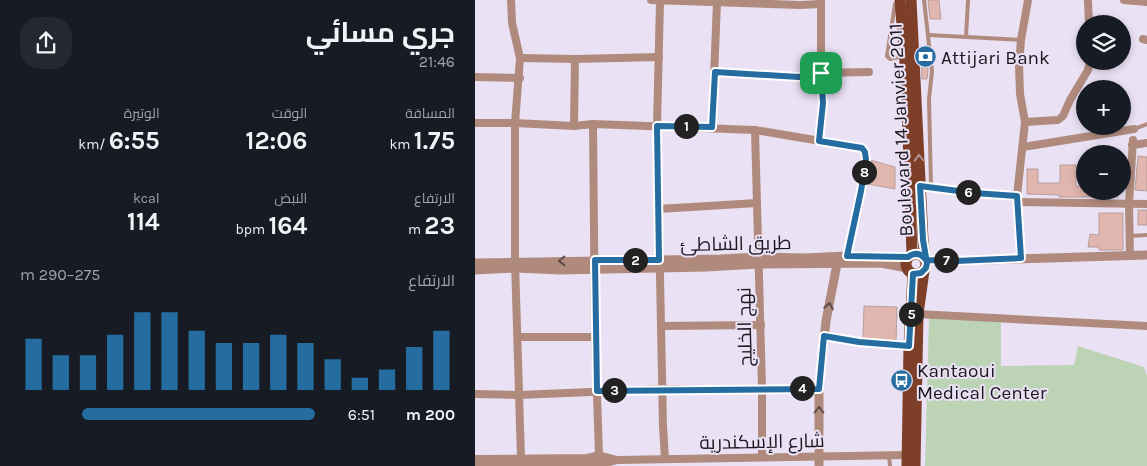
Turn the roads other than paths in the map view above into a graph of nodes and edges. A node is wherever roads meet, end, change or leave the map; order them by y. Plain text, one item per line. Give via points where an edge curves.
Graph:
1 (511, 0) edge
2 (651, 0) edge
3 (660, 0) edge
4 (899, 0) edge
5 (911, 0) edge
6 (924, 0) edge
7 (968, 0) edge
8 (1028, 0) edge
9 (1088, 0) edge
10 (1124, 0) edge
11 (1131, 0) edge
12 (684, 1) edge
13 (721, 1) edge
14 (768, 2) edge
15 (821, 2) edge
16 (1147, 2) edge
17 (1089, 15) edge
18 (929, 34) junction
19 (966, 37) junction
20 (1021, 40) junction
21 (904, 56) junction
22 (659, 57) junction
23 (520, 58) junction
24 (575, 59) junction
25 (1088, 70) edge
26 (715, 72) junction
27 (869, 72) dead end
28 (821, 73) junction
29 (475, 77) edge
30 (520, 78) junction
31 (1025, 122) junction
32 (475, 123) edge
33 (515, 123) junction
34 (593, 124) junction
35 (1146, 125) edge
36 (574, 126) junction
37 (657, 126) junction
38 (712, 127) junction
39 (1134, 129) joint
40 (755, 130) junction
41 (819, 141) junction
42 (1147, 143) edge
43 (1023, 147) junction
44 (926, 186) junction
45 (1018, 199) junction
46 (757, 203) junction
47 (1129, 204) junction
48 (1147, 204) edge
49 (658, 209) junction
50 (1147, 235) edge
51 (1130, 236) junction
52 (847, 256) junction
53 (1130, 256) junction
54 (1147, 256) edge
55 (1021, 258) junction
56 (759, 260) junction
57 (475, 263) edge
58 (595, 264) junction
59 (659, 264) junction
60 (837, 264) junction
61 (918, 264) junction
62 (515, 265) junction
63 (475, 270) edge
64 (918, 314) junction
65 (761, 324) junction
66 (661, 326) junction
67 (1147, 326) edge
68 (824, 336) junction
69 (517, 337) junction
70 (595, 337) junction
71 (909, 346) junction
72 (762, 388) junction
73 (662, 389) junction
74 (819, 389) junction
75 (597, 391) junction
76 (475, 394) edge
77 (519, 395) junction
78 (889, 455) junction
79 (819, 456) junction
80 (762, 457) junction
81 (475, 459) edge
82 (521, 459) junction
83 (599, 459) edge
84 (665, 459) junction
85 (907, 460) edge
86 (688, 462) edge
87 (627, 463) edge
88 (561, 465) edge
89 (475, 466) edge
90 (819, 466) edge
91 (890, 466) edge
92 (915, 466) edge

1 - 23 street via 512,23
2 - 3 street
3 - 12 street
3 - 22 street
4 - 21 main road, Boulevard 14 Janvier 2011
4 - 21 lane via 886,52 890,59
44 -> 5 main road, Boulevard 14 Janvier 2011
6 - 18 lane
7 - 19 lane
8 - 20 street
9 - 17 street
10 - 11 street
11 - 16 street
12 - 13 street
13 - 14 street
13 - 26 street
14 - 15 street
15 - 28 street
18 - 19 lane
18 - 44 lane via 932,71
19 - 20 lane
20 - 31 street via 1019,80
21 - 61 main road, Boulevard 14 Janvier 2011
22 - 24 street
22 - 37 street
23 - 24 street
23 - 30 street
24 - 36 street
25 - 31 street via 1063,116 1058,120
26 - 28 street via 799,77
26 - 38 street
27 - 28 street
28 - 41 street via 823,103
29 - 30 street
30 - 33 street
31 - 43 street
32 - 33 street
33 - 36 street
33 - 62 street
34 - 36 street
34 - 37 street
34 - 58 street
35 - 39 lane
37 - 38 street
37 - 49 street
38 - 40 street
39 - 43 street
40 - 41 street
40 - 46 street, نهج الخليج
41 - 52 street via 859,148 865,154
42 - 47 street via 1133,142
43 - 45 street
44 - 45 street
44 - 61 main road, Boulevard 14 Janvier 2011
45 - 47 street
45 - 55 street
46 - 49 street
46 - 56 street, نهج الخليج
47 - 48 street
47 - 51 street
49 - 59 street
50 - 51 lane
51 - 53 street
52 - 56 street, طريق الشاطئ
52 - 61 street, طريق الشاطئ
53 - 54 street, طريق الشاطئ
53 - 55 street, طريق الشاطئ
55 - 61 street, طريق الشاطئ
56 - 59 street, طريق الشاطئ
56 - 60 street, طريق الشاطئ
56 - 65 street, نهج الخليج
57 - 62 street, طريق الشاطئ
58 - 59 street, طريق الشاطئ
58 - 62 street, طريق الشاطئ
58 - 70 street
59 - 66 street
60 - 61 street, طريق الشاطئ
68 -> 60 street
61 - 64 main road
61 - 71 main road
62 - 63 street, طريق الشاطئ
62 - 69 street
64 - 67 street
64 - 92 main road
65 - 66 street
65 - 72 street, نهج الخليج
66 - 73 street
68 - 71 lane
68 - 74 street
69 - 70 street
69 - 77 street
70 - 75 street
71 - 85 main road
72 - 73 street
72 - 74 street
72 - 80 street, نهج الخليج
73 - 75 street
73 - 84 street
79 -> 74 street
75 - 77 street
75 - 83 street
76 - 77 street
77 - 82 street
78 - 79 street, شارع الإسكندرية
78 - 85 street, شارع الإسكندرية
78 - 91 lane
79 - 80 street, شارع الإسكندرية
79 - 90 street
80 - 86 street, شارع الإسكندرية
81 - 82 street
82 - 83 street
83 - 87 street, شارع الإسكندرية
83 - 88 street
84 - 86 street, شارع الإسكندرية
84 - 87 street, شارع الإسكندرية
88 - 89 street

